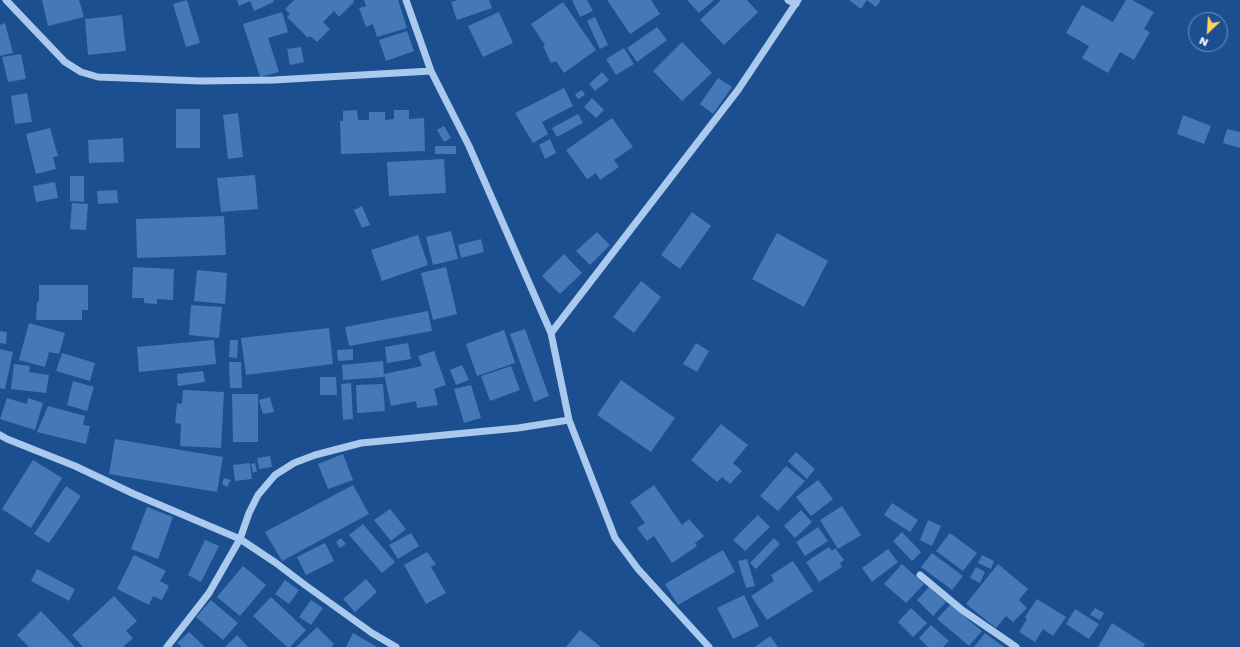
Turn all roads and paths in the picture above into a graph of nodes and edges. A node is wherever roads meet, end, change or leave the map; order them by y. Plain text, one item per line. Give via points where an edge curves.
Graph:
1 (6, 0) edge
2 (406, 0) edge
3 (788, 0) edge
4 (797, 2) edge
5 (431, 71) junction
6 (551, 332) junction
7 (569, 420) junction
8 (0, 435) edge
9 (240, 539) junction
10 (920, 574) dead end
11 (167, 647) edge
12 (396, 647) edge
13 (709, 647) edge
14 (1016, 647) edge

1 - 5 street via 65,62 81,72 98,77 201,81 274,80
2 - 5 street
3 - 4 street
4 - 6 street via 738,90
5 - 6 street via 469,146
6 - 7 street
7 - 9 street via 518,428 361,443 315,455 294,463 275,475 258,495
7 - 13 street via 615,538 638,569
8 - 9 street
9 - 11 street via 209,593
9 - 12 street via 372,633
10 - 14 street via 962,610

